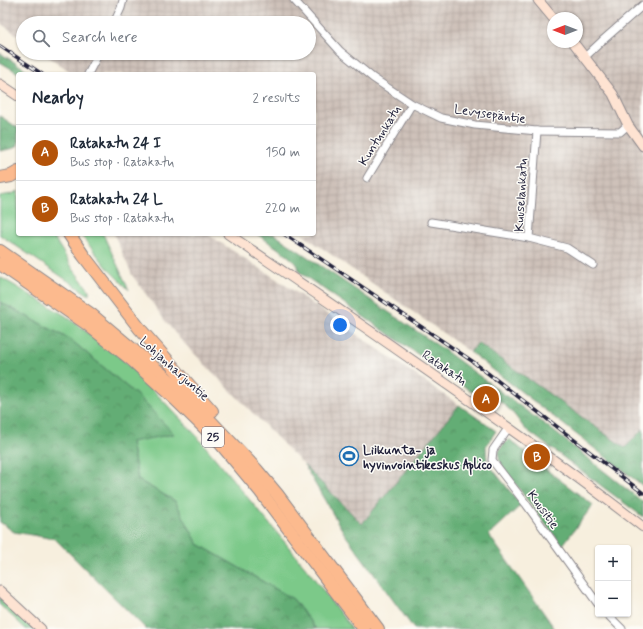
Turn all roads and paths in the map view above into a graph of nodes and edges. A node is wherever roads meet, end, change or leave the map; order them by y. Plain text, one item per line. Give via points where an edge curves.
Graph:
1 (124, 0) edge
2 (294, 0) edge
3 (538, 0) edge
4 (643, 5) edge
5 (548, 12) edge
6 (117, 16) edge
7 (308, 16) edge
8 (316, 24) edge
9 (578, 48) edge
10 (585, 57) junction
11 (95, 60) edge
12 (89, 72) edge
13 (0, 84) edge
14 (16, 95) edge
15 (412, 104) junction
16 (628, 125) junction
17 (537, 131) junction
18 (643, 146) edge
19 (16, 173) edge
20 (0, 178) edge
21 (367, 178) dead end
22 (430, 222) dead end
23 (70, 236) edge
24 (231, 236) edge
25 (529, 238) junction
26 (0, 251) edge
27 (0, 264) edge
28 (593, 265) dead end
29 (509, 427) junction
30 (256, 469) junction
31 (643, 527) edge
32 (0, 591) edge
33 (595, 600) edge
34 (610, 617) edge
35 (41, 629) edge
36 (364, 629) edge
37 (378, 629) edge
38 (622, 629) edge

1 - 6 street
2 - 7 street, Levysepäntie
3 - 5 street
4 - 10 street
8 - 15 street, Levysepäntie via 340,51 373,78
9 - 10 street
10 - 16 street via 613,94
11 - 12 street
13 - 14 street
15 - 17 street, Levysepäntie via 441,118
15 - 21 street, Kuntunkatu
16 - 17 street, Levysepäntie via 620,132
16 - 18 street
17 - 25 street, Kuuselankatu
19 - 20 highway
22 - 25 street
23 - 30 highway via 140,329 244,447
24 - 29 street, Ratakatu
25 - 28 street, Kuuselankatu via 567,248
26 - 30 highway, Lohjanharjuntie / 25 via 92,315 181,390
27 - 36 highway, Lohjanharjuntie / 25 via 87,324 132,360 220,443 260,491
29 - 31 street, Ratakatu
29 - 33 street, Kuusitie via 493,450 492,460
30 - 37 highway, Lohjanharjuntie / 25
32 - 35 street
34 - 38 street

